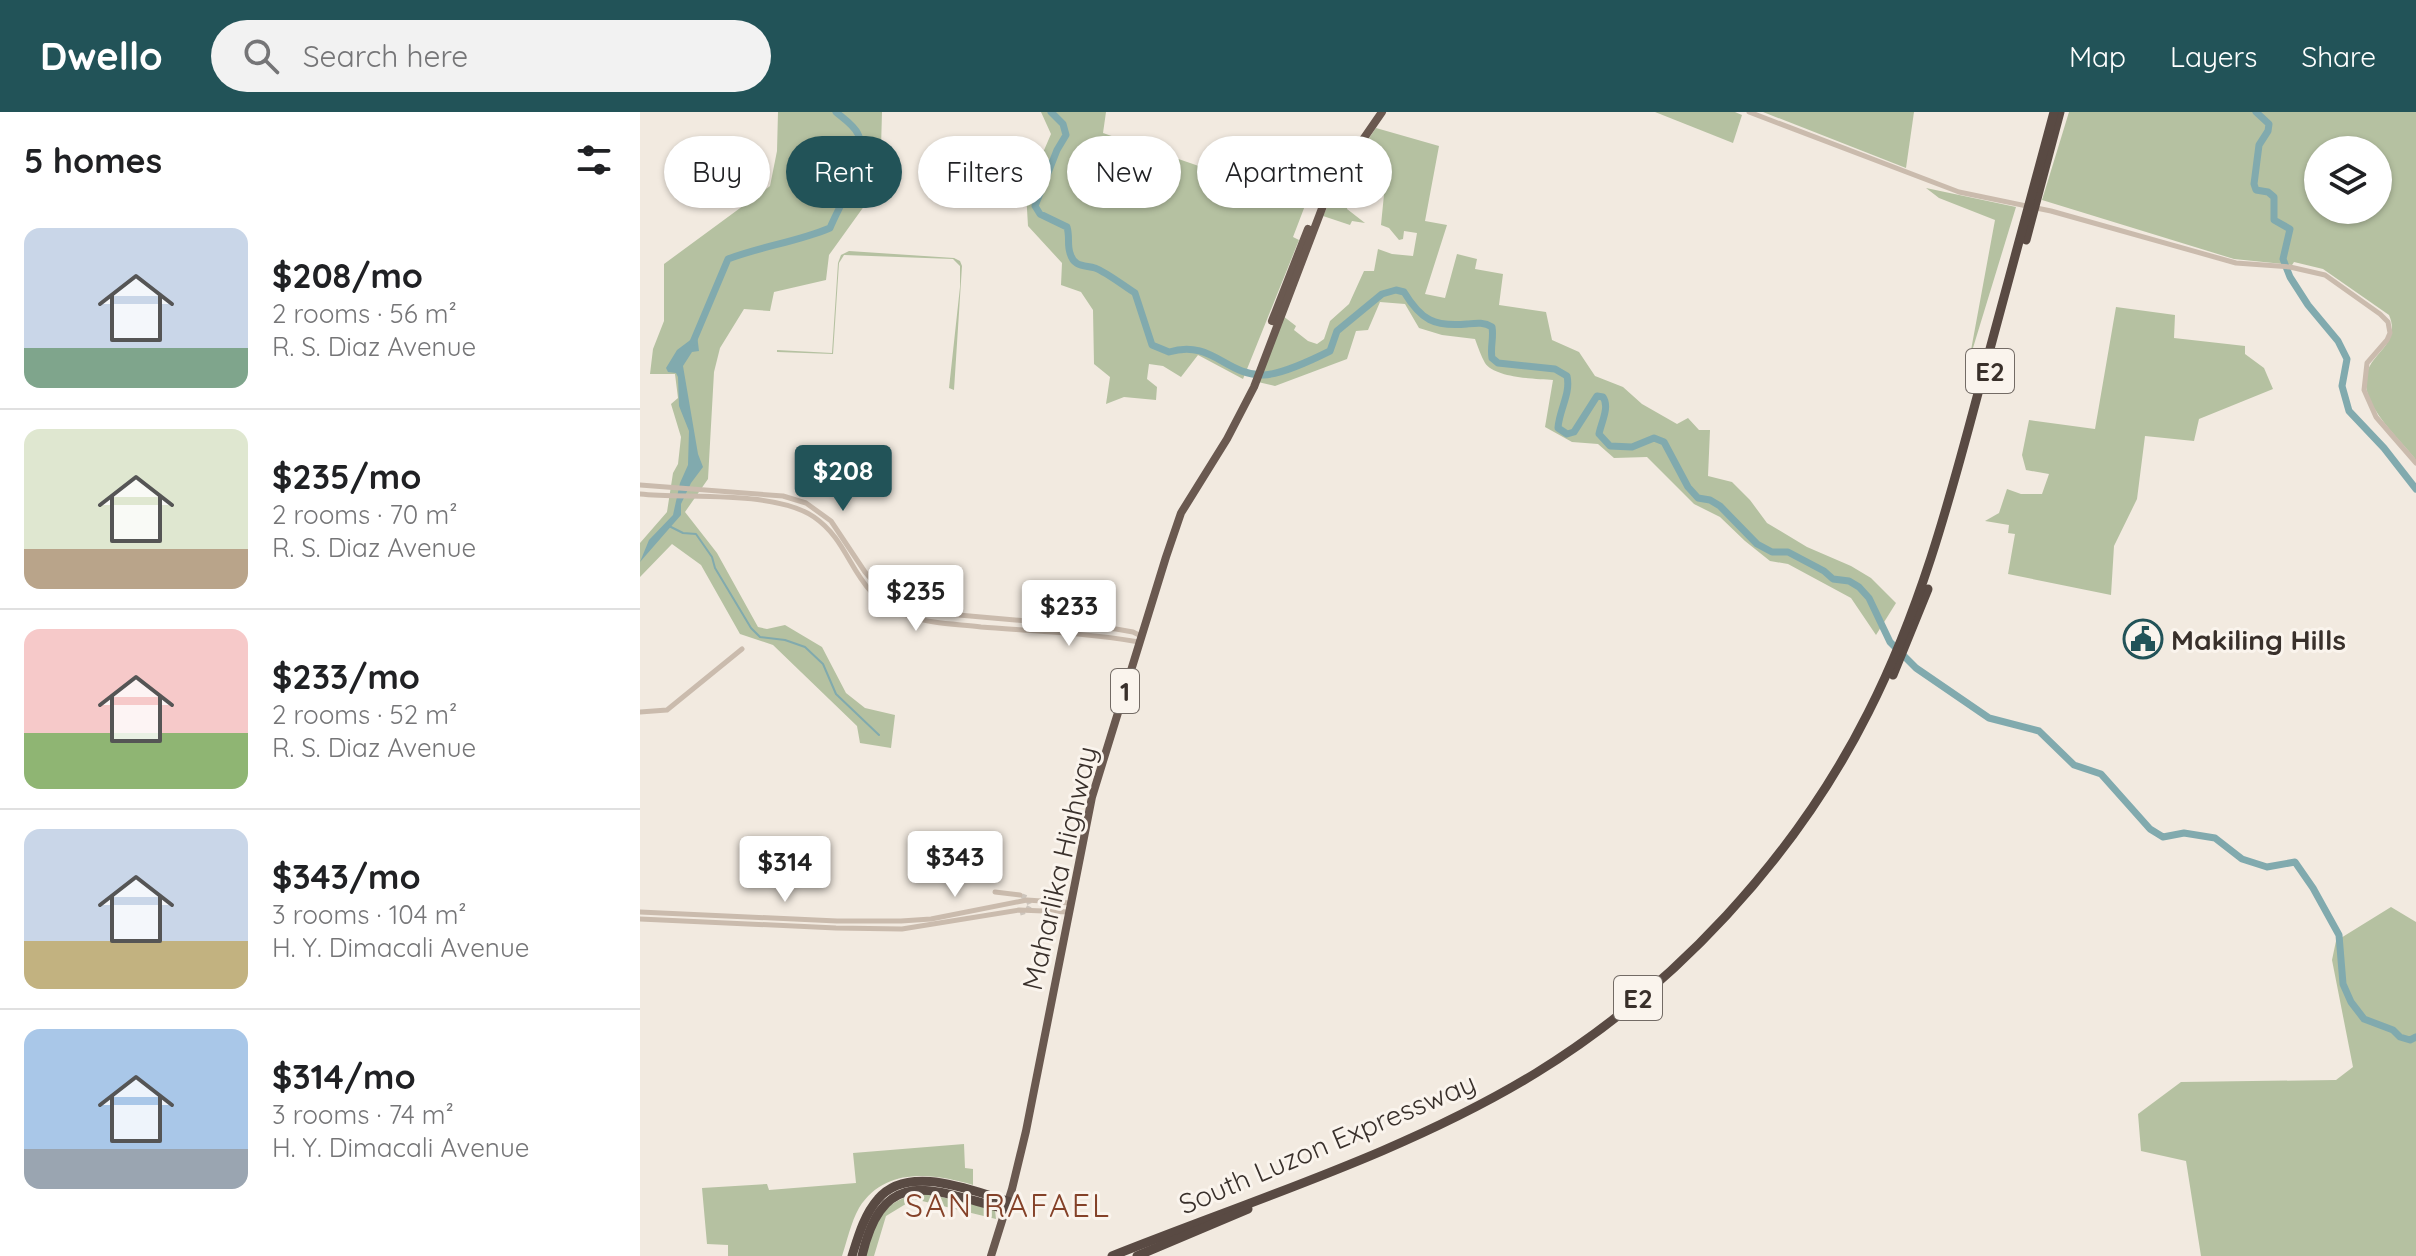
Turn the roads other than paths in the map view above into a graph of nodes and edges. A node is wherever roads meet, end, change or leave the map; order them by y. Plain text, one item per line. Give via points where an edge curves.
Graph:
1 (1382, 112) edge
2 (1749, 112) edge
3 (2054, 112) edge
4 (2060, 112) edge
5 (2416, 463) edge
6 (640, 485) edge
7 (753, 492) junction
8 (640, 494) edge
9 (752, 501) junction
10 (806, 503) junction
11 (803, 510) junction
12 (1000, 619) junction
13 (1911, 626) junction
14 (999, 628) junction
15 (1141, 640) junction
16 (742, 649) dead end
17 (640, 712) edge
18 (995, 892) dead end
19 (1020, 895) dead end
20 (1050, 901) junction
21 (1069, 908) junction
22 (1048, 910) junction
23 (640, 912) edge
24 (1020, 913) dead end
25 (997, 914) junction
26 (640, 919) edge
27 (837, 925) junction
28 (1007, 1205) junction
29 (1247, 1206) junction
30 (1177, 1234) junction
31 (1145, 1253) edge
32 (852, 1256) edge
33 (862, 1256) edge
34 (991, 1256) edge
35 (1112, 1256) edge

1 - 15 highway, Maharlika Highway / 1 via 1326,198 1251,386 1178,519
2 - 5 street via 1934,185 2051,211 2236,263 2325,275 2388,322 2387,340 2367,363 2364,390 2376,417
3 - 13 highway, South Luzon Expressway / E2 via 1943,526
4 - 13 highway, South Luzon Expressway / E2 via 1948,529
6 - 7 street
7 - 9 street
7 - 10 street
8 - 9 street
9 - 11 street
10 - 11 street
10 - 12 street via 831,521 872,581 898,602 936,613
11 - 14 street via 826,527 863,584 894,610 926,621
12 - 14 street
12 - 15 street via 1116,629 1133,632
13 - 29 highway, South Luzon Expressway / E2 via 1847,752 1778,853 1688,953 1625,1008 1536,1073 1442,1124
14 - 15 street
15 - 21 highway, Maharlika Highway / 1 via 1092,797
16 - 17 street via 667,710
18 - 19 street
20 - 21 street
20 - 22 street
20 - 27 street via 1027,900 920,920
21 - 22 street
21 - 28 highway, Maharlika Highway / 1
22 - 25 street
23 - 27 street
24 - 25 street
25 - 27 street via 902,929
26 - 27 street
28 - 32 highway via 926,1182 909,1183 880,1196
28 - 33 highway via 909,1190 877,1212
28 - 34 highway, Maharlika Highway / 1
29 - 30 highway, South Luzon Expressway / E2
29 - 30 highway, South Luzon Expressway / E2
30 - 31 highway, South Luzon Expressway / E2
30 - 35 highway, South Luzon Expressway / E2

